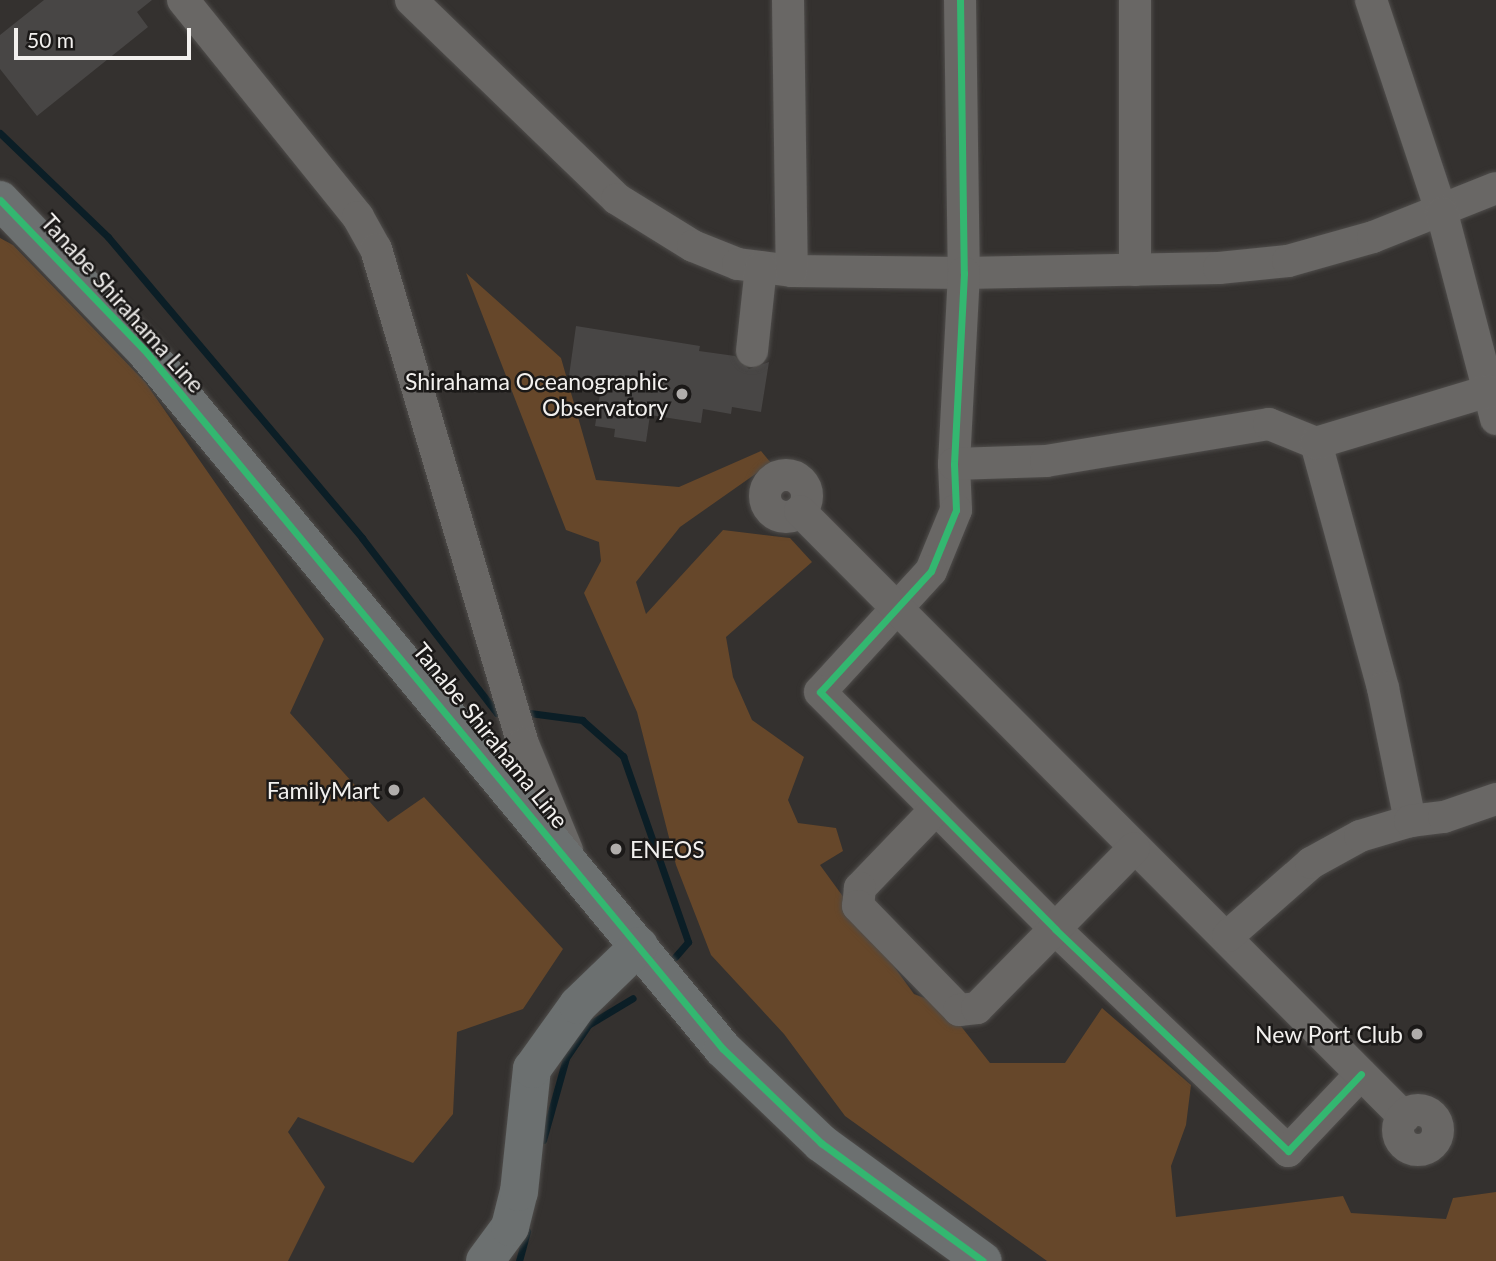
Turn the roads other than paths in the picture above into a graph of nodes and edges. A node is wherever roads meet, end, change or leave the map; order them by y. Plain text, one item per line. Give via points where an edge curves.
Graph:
1 (183, 0) edge
2 (788, 0) edge
3 (960, 0) edge
4 (1135, 0) edge
5 (1371, 0) edge
6 (415, 1) edge
7 (1496, 188) edge
8 (0, 200) edge
9 (1442, 213) junction
10 (761, 267) junction
11 (1135, 270) junction
12 (792, 271) junction
13 (964, 273) junction
14 (752, 351) dead end
15 (1492, 405) edge
16 (1316, 443) junction
17 (954, 464) junction
18 (800, 511) dead end
19 (901, 608) junction
20 (1496, 799) edge
21 (936, 809) junction
22 (1410, 821) junction
23 (1134, 848) junction
24 (572, 864) junction
25 (1055, 929) junction
26 (1228, 936) junction
27 (639, 946) junction
28 (1362, 1074) junction
29 (1404, 1116) dead end
30 (485, 1261) edge
31 (983, 1261) edge

1 - 24 street via 358,217 376,249 523,744
2 - 12 street
3 - 13 street
4 - 11 street
5 - 9 street
6 - 10 street via 617,199 693,246 738,264
7 - 9 street
8 - 24 main road, Tanabe Shirahama Line via 147,353
9 - 11 street via 1288,261
9 - 15 street
10 - 12 street
10 - 14 street
11 - 13 street
12 - 13 street
13 - 17 street
15 - 16 street
16 - 17 street via 1269,424 1045,461
16 - 22 street via 1383,688
17 - 19 street via 956,510 931,571
18 - 19 street
19 - 21 street via 820,692
19 - 23 street
20 - 22 street via 1444,817
21 - 25 street
21 - 25 street via 860,888 858,906 959,1010 978,1008
22 - 26 street via 1360,836 1311,863
23 - 25 street
23 - 26 street
24 - 27 main road, Tanabe Shirahama Line
25 - 28 street via 1288,1151
26 - 28 street
27 - 30 main road via 578,1005 532,1069 519,1192 510,1227
27 - 31 main road, Tanabe Shirahama Line via 723,1049 821,1143
28 - 29 street

